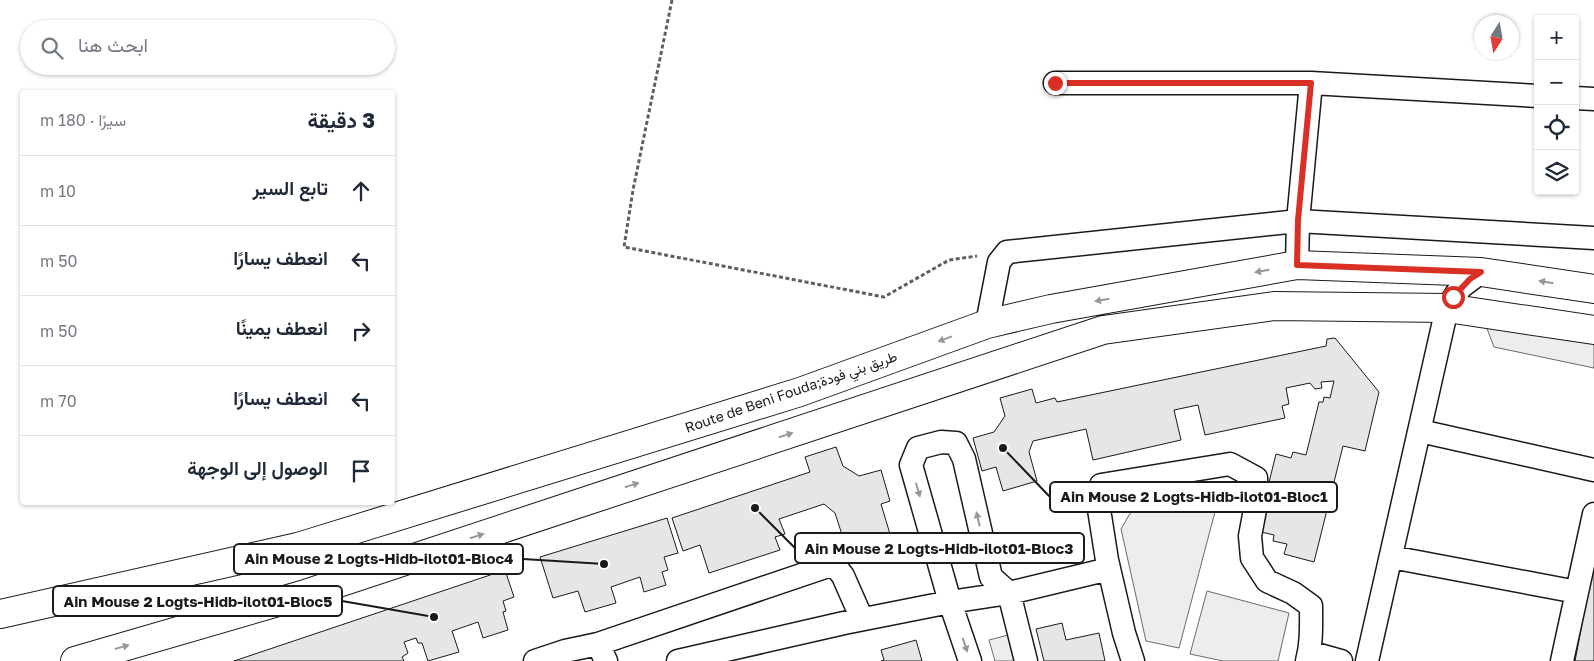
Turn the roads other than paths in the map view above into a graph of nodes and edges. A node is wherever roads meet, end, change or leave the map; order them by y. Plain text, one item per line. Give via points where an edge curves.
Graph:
1 (1055, 83) dead end
2 (1311, 83) junction
3 (1534, 96) edge
4 (1579, 98) edge
5 (1594, 99) edge
6 (1298, 220) junction
7 (1594, 238) edge
8 (1297, 265) junction
9 (1481, 272) junction
10 (1594, 289) edge
11 (1447, 308) junction
12 (987, 324) junction
13 (1594, 330) edge
14 (1420, 431) junction
15 (1594, 470) edge
16 (1594, 514) edge
17 (1391, 557) junction
18 (1109, 569) junction
19 (1577, 592) junction
20 (1009, 593) junction
21 (950, 602) junction
22 (0, 614) edge
23 (862, 619) junction
24 (602, 653) edge
25 (1308, 656) edge
26 (75, 661) edge
27 (535, 661) edge
28 (678, 661) edge
29 (970, 661) edge
30 (1026, 661) edge
31 (1133, 661) edge
32 (1341, 661) edge
33 (1367, 661) edge
34 (1562, 661) edge

1 - 2 street
2 - 3 street
2 - 6 street
4 - 5 street
6 - 7 street
6 - 8 street
6 - 12 street via 1007,252 999,262
8 - 9 main road, Route de Beni Fouda;طريق بني فودة
8 -> 12 main road, Route de Beni Fouda;طريق بني فودة
10 -> 9 main road, Route de Beni Fouda;طريق بني فودة
9 - 11 street via 1461,287
11 - 13 main road
11 - 14 street
26 -> 11 main road via 302,595 1103,330 1274,306
12 -> 22 main road, Route de Beni Fouda;طريق بني فودة via 800,392 298,547
14 - 15 street
14 - 17 street
16 - 19 street
17 - 19 street
17 - 33 street
18 - 20 street
18 - 25 street via 1098,503 1101,485 1230,464 1256,478 1257,499 1250,536 1252,558 1267,581 1311,606
18 - 31 street
19 - 34 street
20 - 21 street
20 -> 21 street via 991,577 964,459 956,443 941,442 918,448 911,465
20 - 30 street
21 - 23 street
21 -> 29 street
23 - 24 street via 843,576 834,564
23 - 28 street
24 - 27 street via 565,651
25 - 32 street

